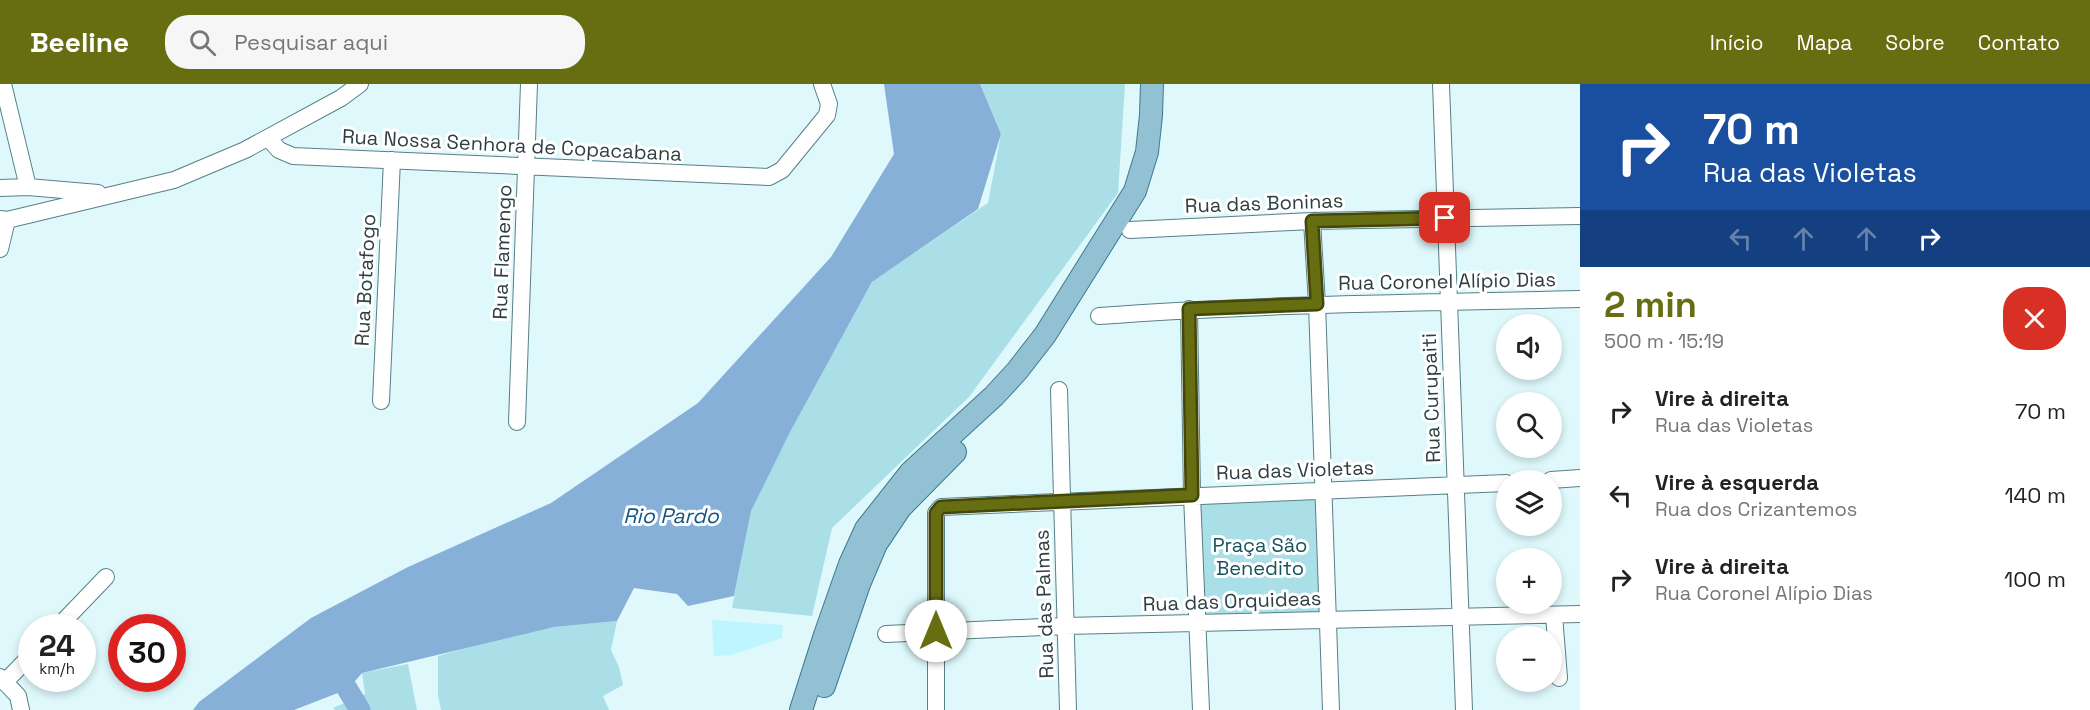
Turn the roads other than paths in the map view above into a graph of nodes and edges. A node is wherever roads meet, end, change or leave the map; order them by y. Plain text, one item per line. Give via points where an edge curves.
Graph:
1 (3, 84) edge
2 (360, 84) edge
3 (529, 84) edge
4 (822, 84) edge
5 (1152, 84) edge
6 (1165, 84) edge
7 (1442, 84) edge
8 (268, 138) junction
9 (392, 160) junction
10 (525, 166) junction
11 (28, 187) junction
12 (0, 188) edge
13 (110, 195) junction
14 (1580, 216) edge
15 (1445, 218) junction
16 (4, 220) edge
17 (1312, 221) junction
18 (1130, 230) junction
19 (0, 249) edge
20 (1580, 299) edge
21 (1449, 302) junction
22 (1317, 304) junction
23 (1189, 309) junction
24 (1099, 316) dead end
25 (1059, 390) dead end
26 (381, 401) dead end
27 (517, 422) dead end
28 (1580, 478) edge
29 (1562, 479) edge
30 (1496, 484) edge
31 (1456, 486) junction
32 (1323, 490) junction
33 (1192, 495) junction
34 (1062, 501) junction
35 (106, 577) dead end
36 (70, 614) edge
37 (1580, 614) edge
38 (1554, 615) junction
39 (1460, 618) junction
40 (1328, 619) junction
41 (1199, 624) junction
42 (1065, 626) junction
43 (1555, 626) edge
44 (936, 631) junction
45 (886, 634) dead end
46 (18, 666) edge
47 (3, 679) edge
48 (21, 709) edge
49 (801, 710) edge
50 (816, 710) edge
51 (936, 710) edge
52 (1068, 710) edge
53 (1201, 710) edge
54 (1331, 710) edge
55 (1464, 710) edge

1 - 11 street
2 - 8 street
3 - 10 street, Rua Flamengo
4 - 10 street, Rua Nossa Senhora de Copacabana via 829,107 825,117 782,170 772,176
5 - 49 main road via 1147,152 1135,191 1045,335 1017,371 911,472 866,529 850,564
6 - 18 main road via 1164,141 1143,207
7 - 15 street, Rua Curupaiti
8 - 9 street, Rua Nossa Senhora de Copacabana via 279,150 293,156
8 - 13 street via 174,180
9 - 10 street, Rua Nossa Senhora de Copacabana
9 - 26 street, Rua Botafogo
10 - 27 street, Rua Flamengo
11 - 12 street
11 - 13 street
13 - 16 street
14 - 15 street, Rua das Boninas
15 - 17 street, Rua das Boninas
15 - 21 street, Rua Curupaiti
16 - 19 street
17 - 18 street, Rua das Boninas
17 - 22 street
18 - 50 main road via 1039,364 994,416 900,508 876,544
20 - 21 street, Rua Coronel Alípio Dias
21 - 22 street, Rua Coronel Alípio Dias
21 - 31 street, Rua Curupaiti
22 - 23 street, Rua Coronel Alípio Dias
22 - 32 street
23 - 24 street, Rua Coronel Alípio Dias
23 - 33 street
25 - 34 street, Rua das Palmas
28 - 29 street
30 - 31 street, Rua das Violetas
31 - 32 street, Rua das Violetas
31 - 39 street, Rua Curupaiti
32 - 33 street, Rua das Violetas
32 - 40 street
33 - 34 street, Rua das Violetas
33 - 41 street
34 - 42 street, Rua das Palmas
34 - 44 street, Rua das Violetas via 941,507 936,513
35 - 36 street
37 - 38 street, Rua das Orquideas
38 - 39 street, Rua das Orquideas
38 - 43 street
39 - 40 street, Rua das Orquideas
39 - 55 street, Rua Curupaiti
40 - 41 street, Rua das Orquideas
40 - 54 street
41 - 42 street, Rua das Orquideas
41 - 53 street
42 - 44 street, Rua das Orquideas
42 - 52 street, Rua das Palmas
44 - 45 street, Rua das Orquideas
44 - 51 street
46 - 47 street
47 - 48 street via 18,696

